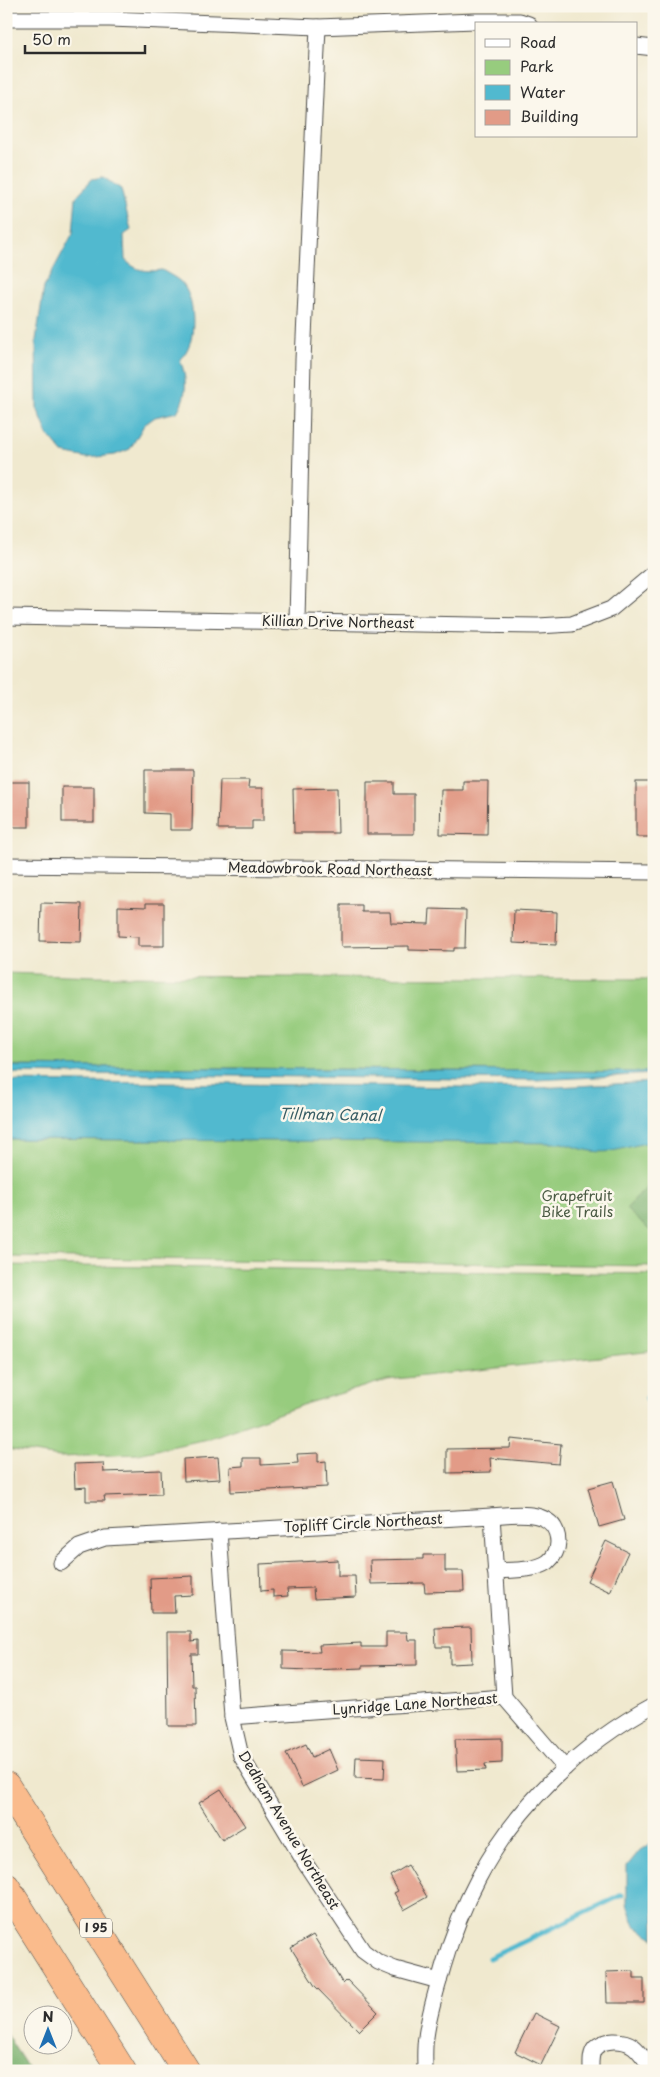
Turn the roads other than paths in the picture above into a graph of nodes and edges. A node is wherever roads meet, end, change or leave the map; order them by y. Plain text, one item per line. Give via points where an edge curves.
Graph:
1 (110, 13) edge
2 (6, 19) edge
3 (520, 22) edge
4 (318, 27) junction
5 (638, 46) edge
6 (654, 48) edge
7 (654, 573) edge
8 (6, 617) edge
9 (297, 621) junction
10 (6, 865) edge
11 (654, 872) edge
12 (492, 1516) junction
13 (219, 1531) junction
14 (61, 1564) dead end
15 (495, 1571) junction
16 (504, 1697) junction
17 (654, 1705) edge
18 (232, 1717) junction
19 (565, 1768) junction
20 (6, 1786) edge
21 (6, 1887) edge
22 (439, 1981) junction
23 (122, 2071) edge
24 (186, 2071) edge
25 (425, 2071) edge
26 (591, 2071) edge
27 (654, 2071) edge

1 - 2 street
1 - 4 street
3 - 4 street
4 - 9 street via 303,360
5 - 6 street
7 - 9 street, Killian Drive Northeast via 611,609 572,624
8 - 9 street, Killian Drive Northeast
10 - 11 street, Meadowbrook Road Northeast
12 - 13 street, Topliff Circle Northeast
12 - 15 street
12 - 15 street via 539,1516 553,1527 558,1542 548,1562 525,1569
13 - 14 street, Topliff Circle Northeast via 105,1538 79,1547
13 - 18 street, Dedham Avenue Northeast
15 - 16 street
16 - 18 street, Lynridge Lane Northeast
16 - 19 street, Lynridge Lane Northeast
17 - 19 street via 598,1740
18 - 22 street, Dedham Avenue Northeast via 241,1756 363,1951 395,1970
19 - 22 street via 524,1811 478,1878 452,1937
20 - 24 highway, I 95
21 - 23 highway
22 - 25 street via 426,2037
26 - 27 street via 595,2048 606,2041 619,2041 632,2046

